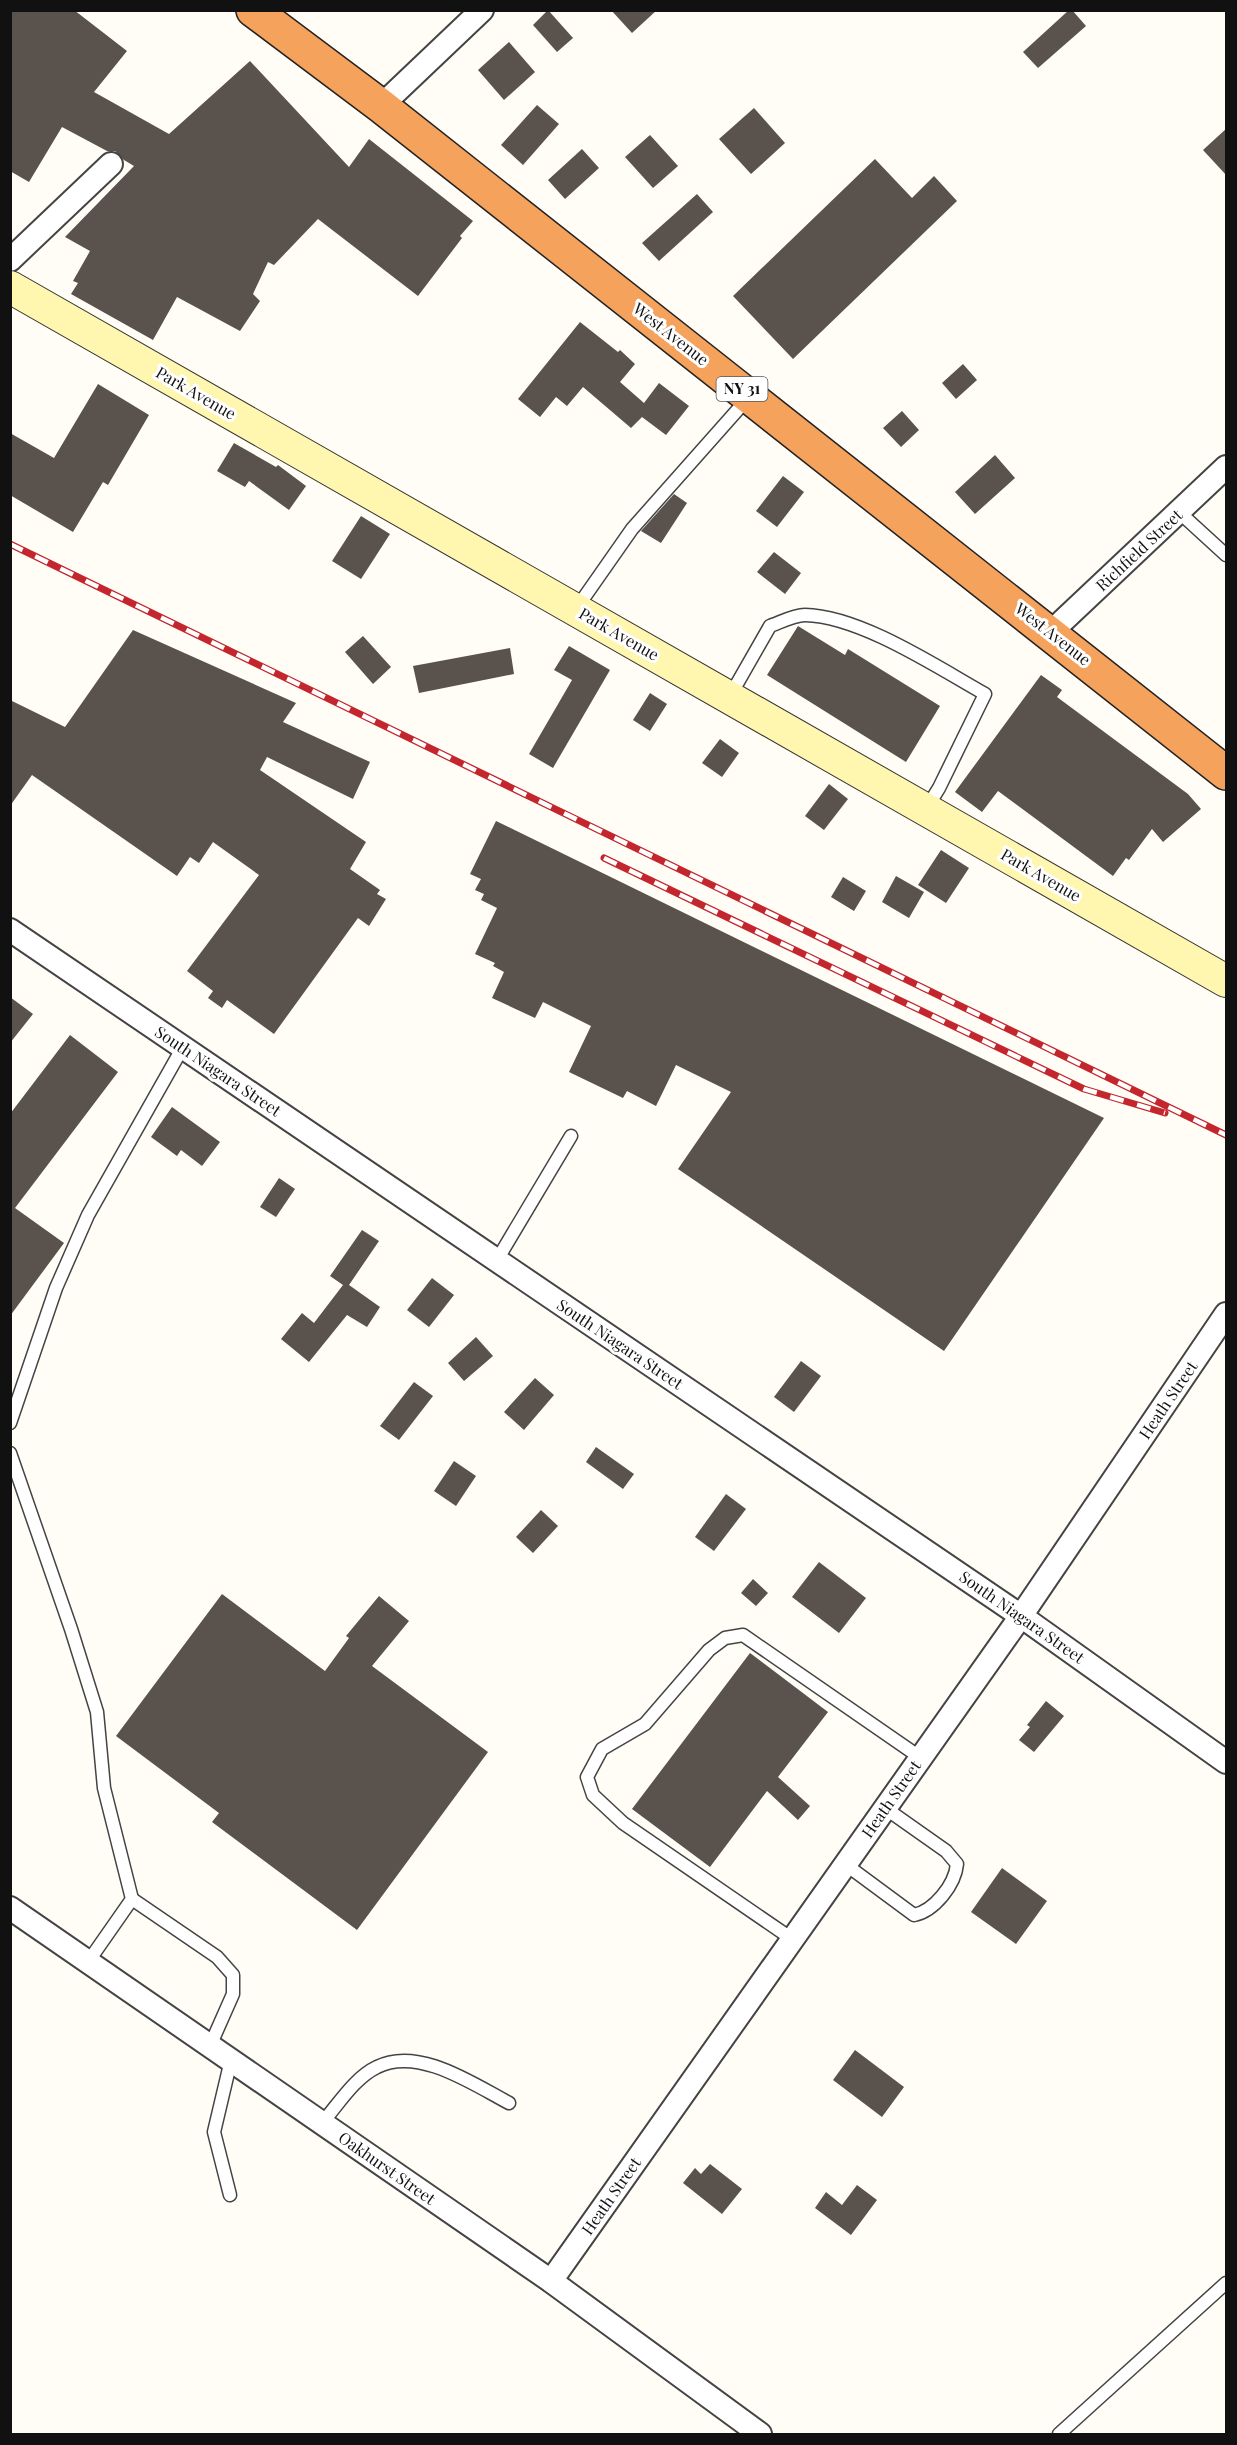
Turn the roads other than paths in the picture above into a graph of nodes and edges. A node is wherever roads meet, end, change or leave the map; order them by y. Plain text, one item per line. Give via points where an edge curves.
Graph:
1 (253, 10) edge
2 (482, 10) edge
3 (381, 106) junction
4 (111, 164) dead end
5 (10, 260) edge
6 (10, 287) edge
7 (750, 396) junction
8 (1227, 467) edge
9 (1179, 512) junction
10 (1227, 555) edge
11 (576, 610) junction
12 (1051, 633) junction
13 (729, 698) junction
14 (1227, 773) edge
15 (926, 810) junction
16 (10, 930) edge
17 (1227, 981) edge
18 (183, 1047) junction
19 (571, 1136) dead end
20 (497, 1260) junction
21 (1227, 1314) edge
22 (10, 1423) edge
23 (10, 1454) edge
24 (1021, 1616) junction
25 (921, 1758) junction
26 (1227, 1762) edge
27 (885, 1808) junction
28 (845, 1864) junction
29 (132, 1899) junction
30 (10, 1908) edge
31 (792, 1939) junction
32 (88, 1962) junction
33 (210, 2046) junction
34 (231, 2060) junction
35 (509, 2103) dead end
36 (322, 2123) junction
37 (230, 2195) dead end
38 (551, 2281) junction
39 (1227, 2283) edge
40 (760, 2434) edge
41 (1059, 2434) edge

1 - 3 highway, West Avenue / NY 31
2 - 3 street
3 - 7 highway, West Avenue / NY 31
4 - 5 street
6 - 11 main road, Park Avenue
7 - 11 lane via 632,529
7 - 12 highway, West Avenue / NY 31
8 - 9 street, Richfield Street
9 - 10 lane
9 - 12 street, Richfield Street
11 - 13 main road, Park Avenue
12 - 14 highway, West Avenue / NY 31
13 - 15 main road, Park Avenue
13 - 15 lane via 770,626 803,615 841,621 905,649 985,694
15 - 17 main road, Park Avenue
16 - 18 street, South Niagara Street
18 - 20 street, South Niagara Street
18 - 22 lane via 88,1215 56,1288
19 - 20 lane
20 - 24 street, South Niagara Street
21 - 24 street, Heath Street
23 - 29 lane via 97,1712 104,1788
24 - 25 street, Heath Street
24 - 26 street, South Niagara Street
25 - 27 street, Heath Street
25 - 31 lane via 743,1635 725,1638 709,1650 645,1724 602,1749 587,1777 593,1795 623,1823
27 - 28 street, Heath Street
27 - 28 lane via 946,1851 957,1864 956,1874 935,1905 914,1915
28 - 31 street, Heath Street
29 - 32 lane
29 - 33 lane via 217,1957 233,1975 233,1994
30 - 32 street, Oakhurst Street
31 - 38 street, Heath Street
32 - 33 street, Oakhurst Street
33 - 34 street, Oakhurst Street
34 - 36 street, Oakhurst Street
34 - 37 lane via 214,2132
35 - 36 lane via 446,2070 407,2060 376,2067
36 - 38 street, Oakhurst Street
38 - 40 street, Oakhurst Street
39 - 41 lane

